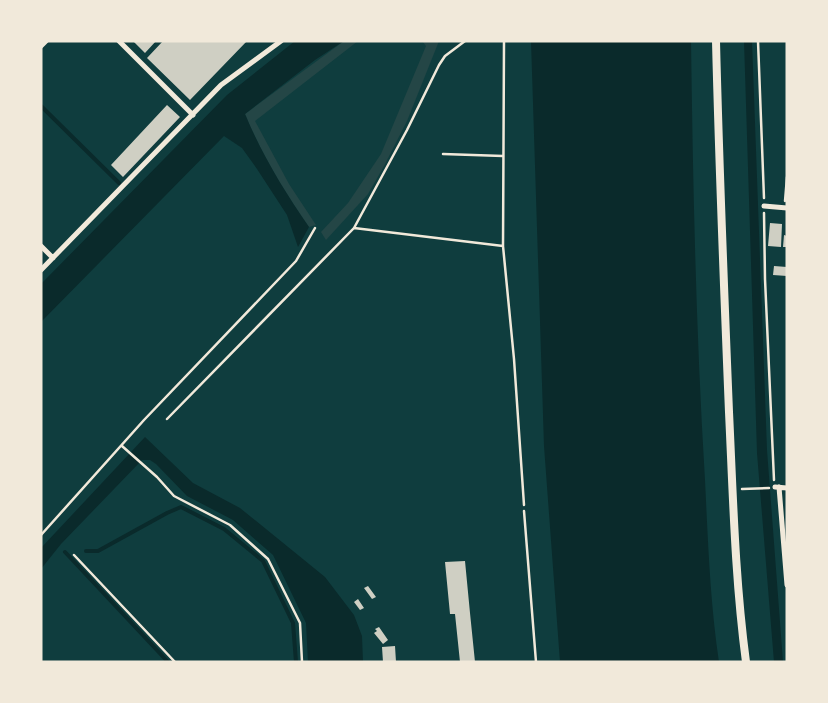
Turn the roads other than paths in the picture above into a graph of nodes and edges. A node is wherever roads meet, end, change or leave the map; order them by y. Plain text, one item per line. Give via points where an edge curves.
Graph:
1 (46, 41) edge
2 (119, 41) edge
3 (281, 41) edge
4 (465, 41) edge
5 (504, 41) edge
6 (716, 41) edge
7 (41, 46) edge
8 (193, 114) junction
9 (443, 154) dead end
10 (503, 156) junction
11 (764, 206) road end
12 (786, 207) edge
13 (354, 228) junction
14 (41, 246) edge
15 (503, 246) junction
16 (53, 258) junction
17 (41, 270) edge
18 (167, 418) dead end
19 (787, 488) edge
20 (524, 505) road end
21 (786, 554) edge
22 (787, 585) edge
23 (746, 662) edge

1 - 7 street
2 - 8 street
3 - 8 street via 221,85
4 - 13 lane via 438,65
5 - 10 lane
6 - 23 main road via 735,548
8 - 16 street
9 - 10 lane
10 - 15 lane
11 - 12 street
13 - 15 lane
13 - 18 lane
14 - 16 street
15 - 20 lane
16 - 17 street
19 - 21 street via 777,487
21 - 22 street

